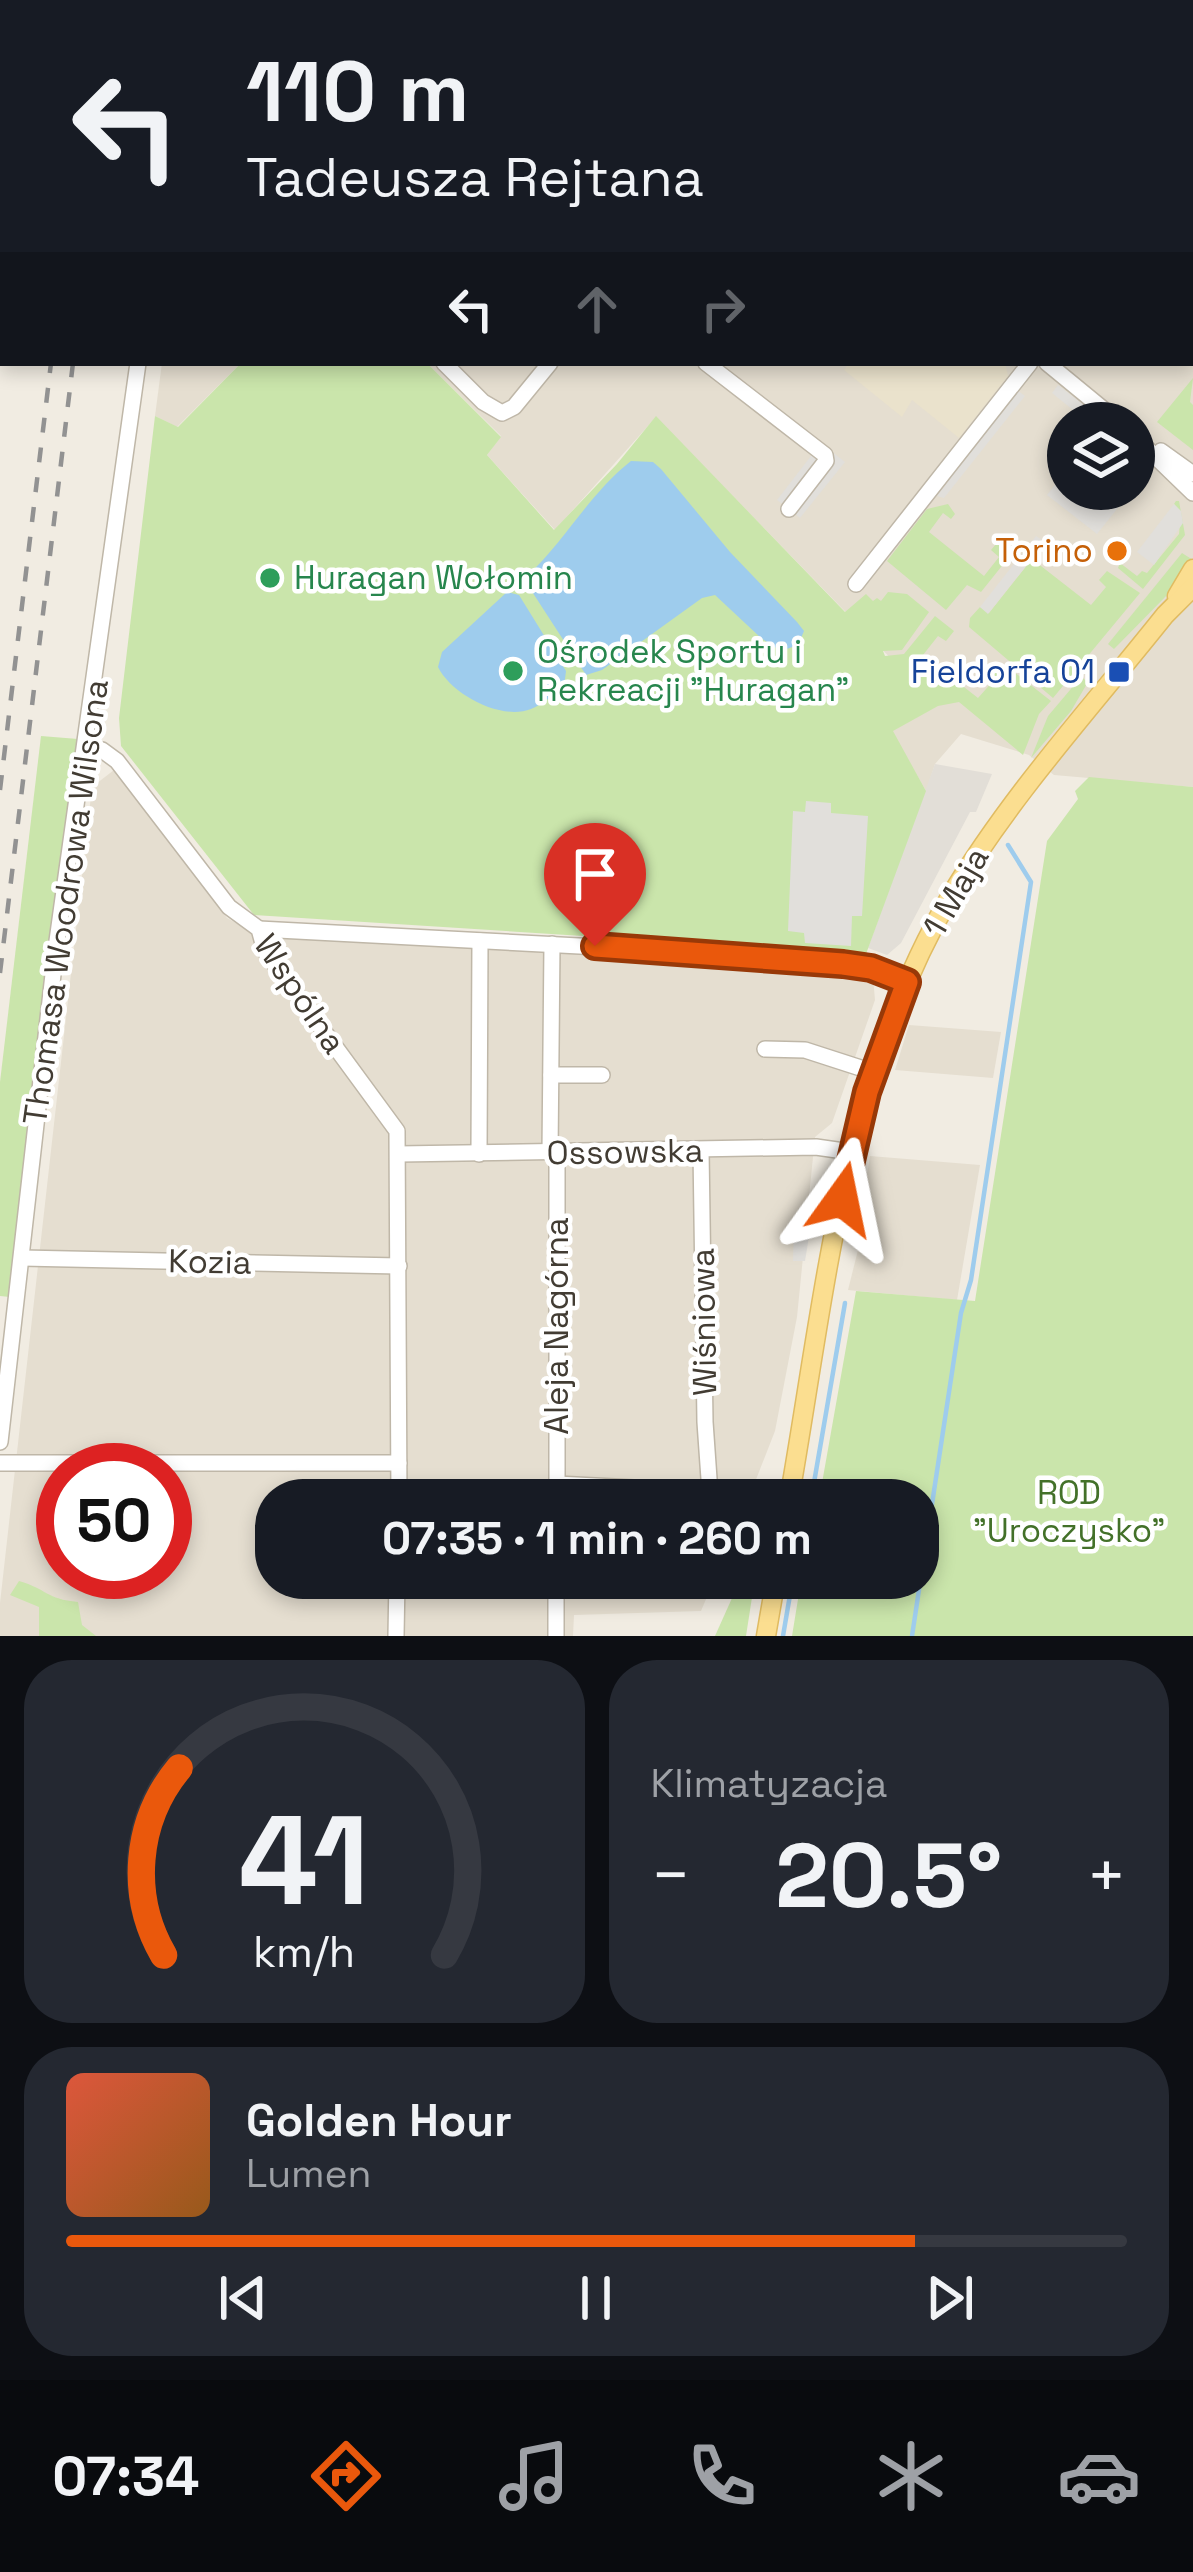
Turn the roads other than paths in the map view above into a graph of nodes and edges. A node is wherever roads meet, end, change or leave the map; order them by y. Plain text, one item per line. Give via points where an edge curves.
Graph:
1 (138, 366) edge
2 (447, 366) edge
3 (548, 366) edge
4 (710, 366) edge
5 (1028, 366) edge
6 (1051, 366) edge
7 (1094, 402) edge
8 (1155, 449) edge
9 (1155, 456) edge
10 (1193, 474) edge
11 (1193, 494) edge
12 (789, 509) dead end
13 (1193, 569) edge
14 (856, 584) dead end
15 (1193, 587) edge
16 (1165, 616) junction
17 (85, 746) junction
18 (259, 928) junction
19 (480, 940) junction
20 (552, 944) junction
21 (907, 982) junction
22 (765, 1049) dead end
23 (873, 1072) junction
24 (551, 1075) junction
25 (602, 1075) dead end
26 (701, 1150) junction
27 (851, 1152) junction
28 (554, 1153) junction
29 (399, 1154) junction
30 (479, 1154) junction
31 (22, 1258) junction
32 (399, 1266) junction
33 (0, 1442) edge
34 (0, 1463) edge
35 (400, 1463) junction
36 (400, 1479) edge
37 (557, 1479) edge
38 (709, 1479) edge
39 (792, 1479) edge
40 (397, 1599) edge
41 (556, 1599) edge
42 (772, 1599) edge
43 (396, 1636) edge
44 (556, 1636) edge
45 (766, 1636) edge

1 - 17 street, Thomasa Woodrowa Wilsona
2 - 3 street via 502,413
4 - 12 street via 825,455
5 - 14 street
6 - 7 street
8 - 10 street
9 - 11 street
13 - 16 main road, 1 Maja
15 - 16 main road, 1 Maja
16 - 21 main road, 1 Maja via 1005,812
17 - 18 street, Wspólna via 117,760 229,907
17 - 31 street, Thomasa Woodrowa Wilsona
18 - 19 street
18 - 29 street, Wspólna via 265,951 398,1131
19 - 20 street
19 - 30 street
20 - 21 street via 843,964
20 - 24 street, Aleja Nagórna
21 - 23 main road, 1 Maja
22 - 23 street via 805,1050
23 - 27 main road, 1 Maja
24 - 25 street
24 - 28 street, Aleja Nagórna
26 - 27 street, Ossowska
26 - 28 street, Ossowska
26 - 38 street, Wiśniowa
27 - 39 main road, 1 Maja
28 - 30 street, Ossowska
28 - 37 street, Aleja Nagórna
29 - 30 street, Ossowska
29 - 32 street
31 - 32 street, Kozia
31 - 33 street, Thomasa Woodrowa Wilsona
32 - 35 street
34 - 35 street
35 - 36 street
40 - 43 street
41 - 44 street
42 - 45 main road

